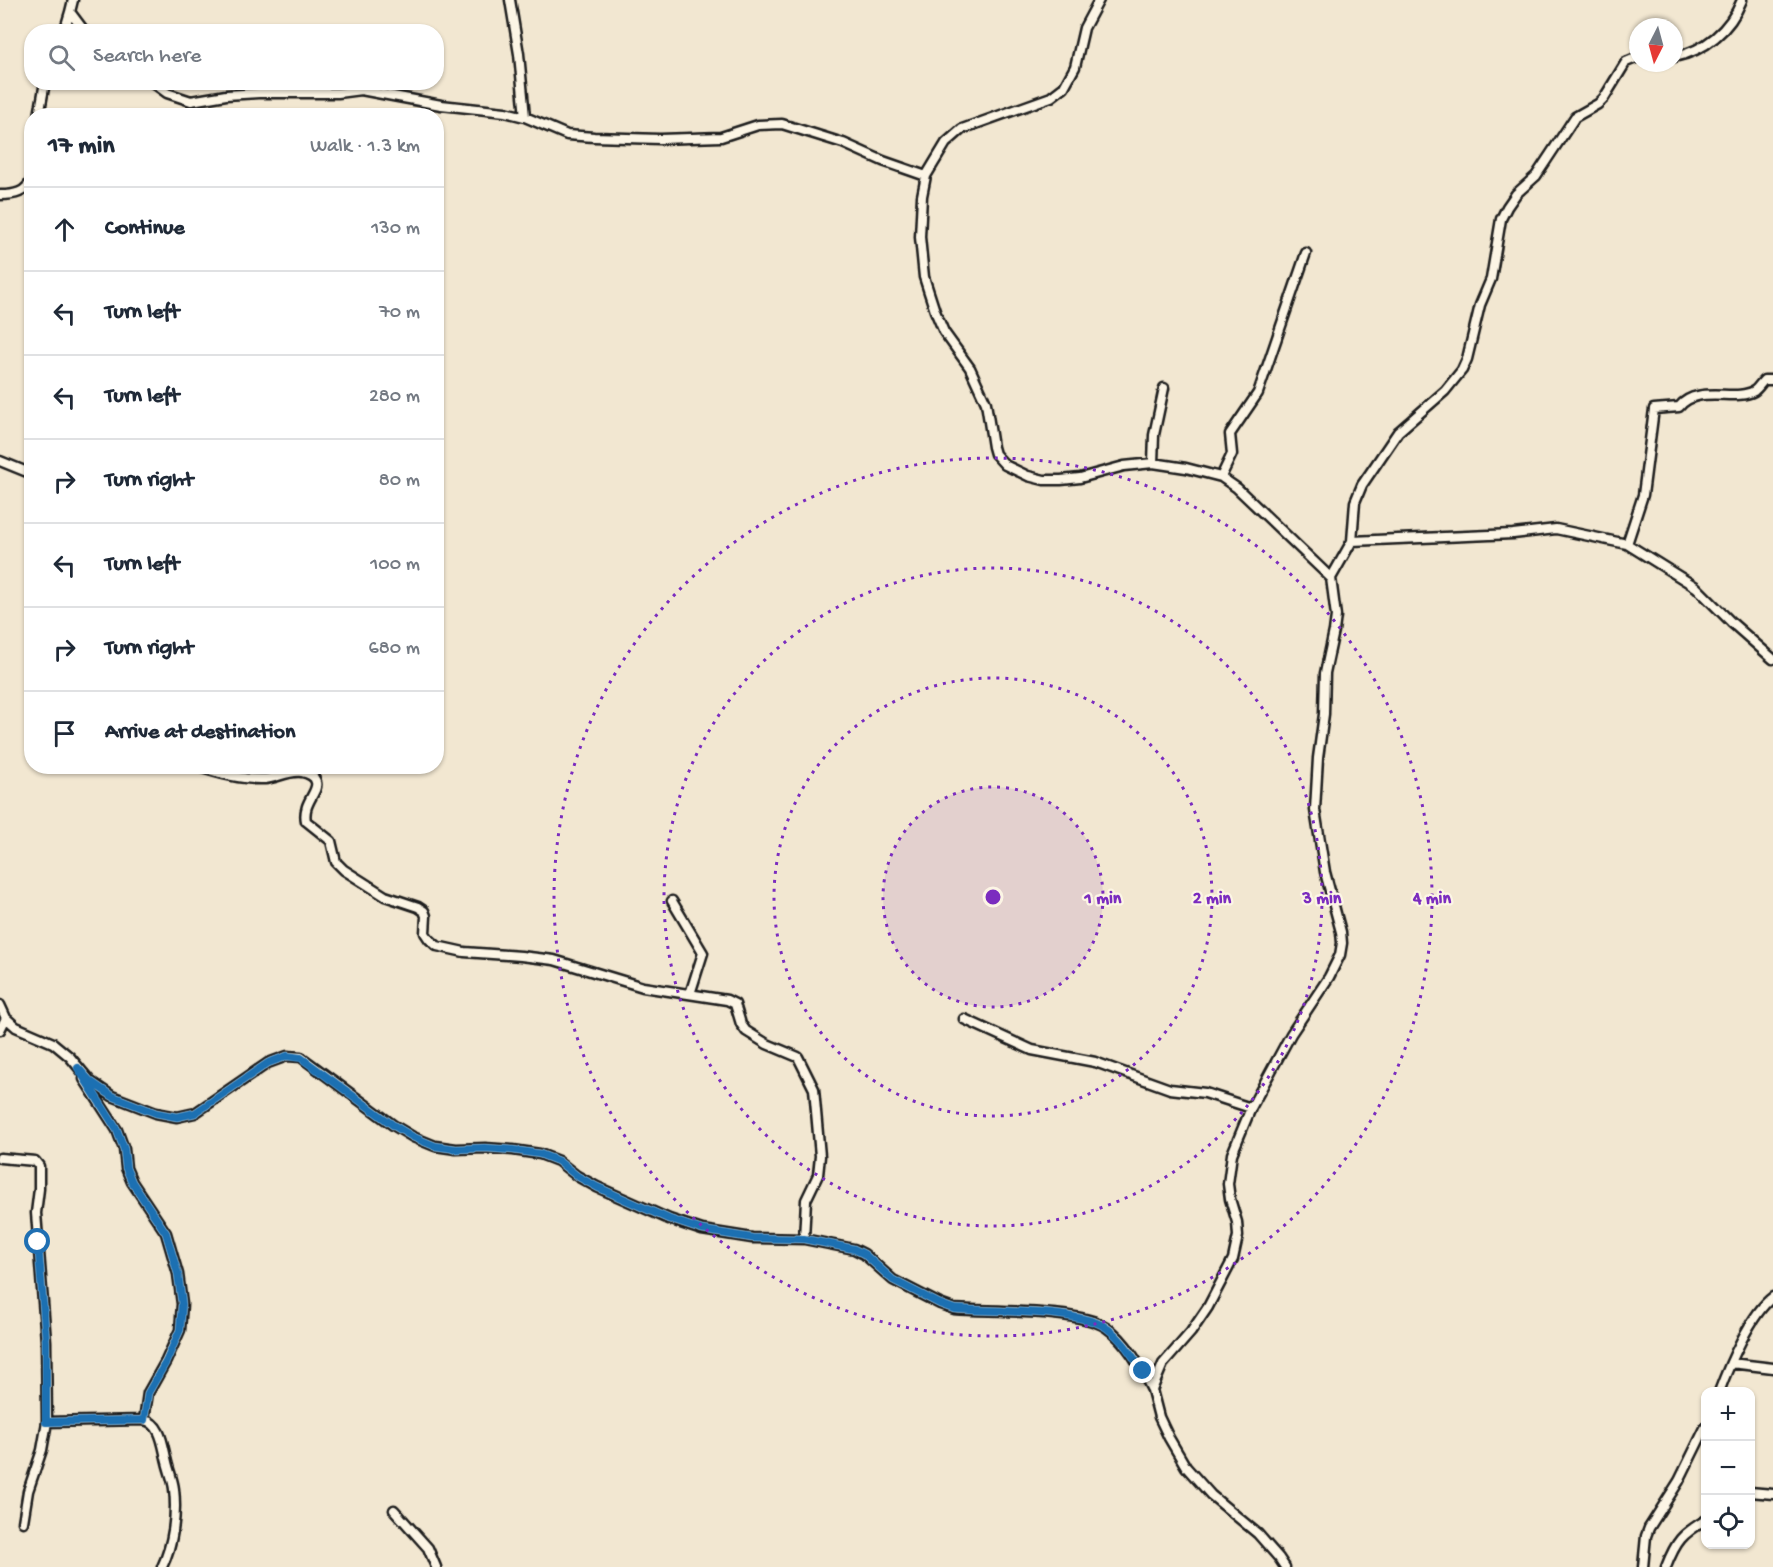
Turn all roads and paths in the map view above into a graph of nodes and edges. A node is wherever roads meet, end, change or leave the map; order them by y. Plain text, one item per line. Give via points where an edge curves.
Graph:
1 (73, 0) edge
2 (510, 0) edge
3 (1099, 0) edge
4 (1742, 0) edge
5 (70, 12) junction
6 (67, 24) edge
7 (79, 24) edge
8 (1683, 54) edge
9 (1629, 61) edge
10 (44, 90) edge
11 (163, 90) edge
12 (361, 90) edge
13 (361, 90) edge
14 (40, 108) edge
15 (525, 117) junction
16 (926, 176) junction
17 (24, 190) edge
18 (0, 195) edge
19 (1306, 253) dead end
20 (1773, 380) edge
21 (1164, 388) dead end
22 (0, 461) edge
23 (1153, 462) junction
24 (24, 471) edge
25 (1221, 477) junction
26 (1352, 541) junction
27 (1627, 544) junction
28 (1331, 578) junction
29 (1773, 659) edge
30 (225, 774) edge
31 (286, 774) edge
32 (307, 774) edge
33 (672, 901) dead end
34 (690, 994) junction
35 (0, 1005) edge
36 (6, 1018) junction
37 (964, 1020) dead end
38 (0, 1030) edge
39 (78, 1068) junction
40 (1251, 1108) junction
41 (0, 1158) edge
42 (804, 1239) junction
43 (1773, 1297) edge
44 (1731, 1363) junction
45 (1773, 1368) edge
46 (1721, 1387) edge
47 (1152, 1390) junction
48 (144, 1420) junction
49 (46, 1422) junction
50 (1701, 1436) edge
51 (1755, 1492) edge
52 (1773, 1494) edge
53 (394, 1510) dead end
54 (23, 1522) dead end
55 (1701, 1522) edge
56 (162, 1567) edge
57 (436, 1567) edge
58 (1285, 1567) edge
59 (1643, 1567) edge
60 (1666, 1567) edge

1 - 5 street
2 - 15 street
3 - 16 street via 1084,28 1075,67 1064,87 1051,97 962,129 946,143
4 - 8 street via 1732,19 1713,40
5 - 6 street
5 - 7 street
9 - 26 street via 1604,98 1575,117 1536,176 1507,207 1501,219 1491,279 1462,370 1398,432 1362,485 1355,502
10 - 14 street
11 - 12 street via 191,101 226,95
13 - 15 street
15 - 16 street via 572,136 660,139 721,137 758,125 782,124
16 - 23 street via 920,214 924,277 944,332 970,368 986,403 999,460 1044,480 1080,478
17 - 18 street
19 - 25 street via 1258,393 1230,435 1232,454
20 - 27 street via 1764,380 1750,392 1699,396 1678,407 1654,409 1643,495
21 - 23 street
22 - 24 street
23 - 25 street
25 - 28 street
26 - 27 street via 1556,529
26 - 28 street
27 - 29 street via 1696,586
28 - 40 street via 1336,616 1325,673 1315,810 1325,872 1341,932 1340,955
30 - 31 street via 253,779
32 - 34 street via 317,785 306,807 306,821 331,841 336,862 386,896 424,911 425,933 437,946 554,960 623,983
33 - 34 street via 704,953
34 - 42 street via 735,1004 746,1031 798,1057 812,1082 820,1156 818,1175 806,1200
35 - 36 street
36 - 38 street
36 - 39 street via 16,1027 53,1043
37 - 40 street via 1032,1050 1095,1062 1170,1089 1204,1093
39 - 42 street via 112,1096 177,1117 195,1113 268,1063 287,1056 301,1058 393,1125 435,1146 540,1154 597,1187 685,1225 752,1238
39 - 48 street via 117,1130 126,1168 166,1233 178,1274 180,1330 148,1393
40 - 47 street via 1232,1154 1229,1172 1238,1236 1233,1259 1208,1307 1163,1364
41 - 49 street via 35,1161 39,1166 36,1212 46,1341
42 - 47 street via 854,1249 893,1280 954,1309 1050,1314 1096,1322 1122,1341
43 - 44 street via 1760,1310
44 - 45 street
44 - 46 street
47 - 58 street via 1159,1417 1186,1467 1211,1495 1258,1534
48 - 49 street
48 - 56 street via 159,1432 174,1490 171,1544
49 - 54 street
50 - 59 street via 1649,1528
51 - 52 street
53 - 57 street via 428,1548
55 - 60 street via 1679,1539

